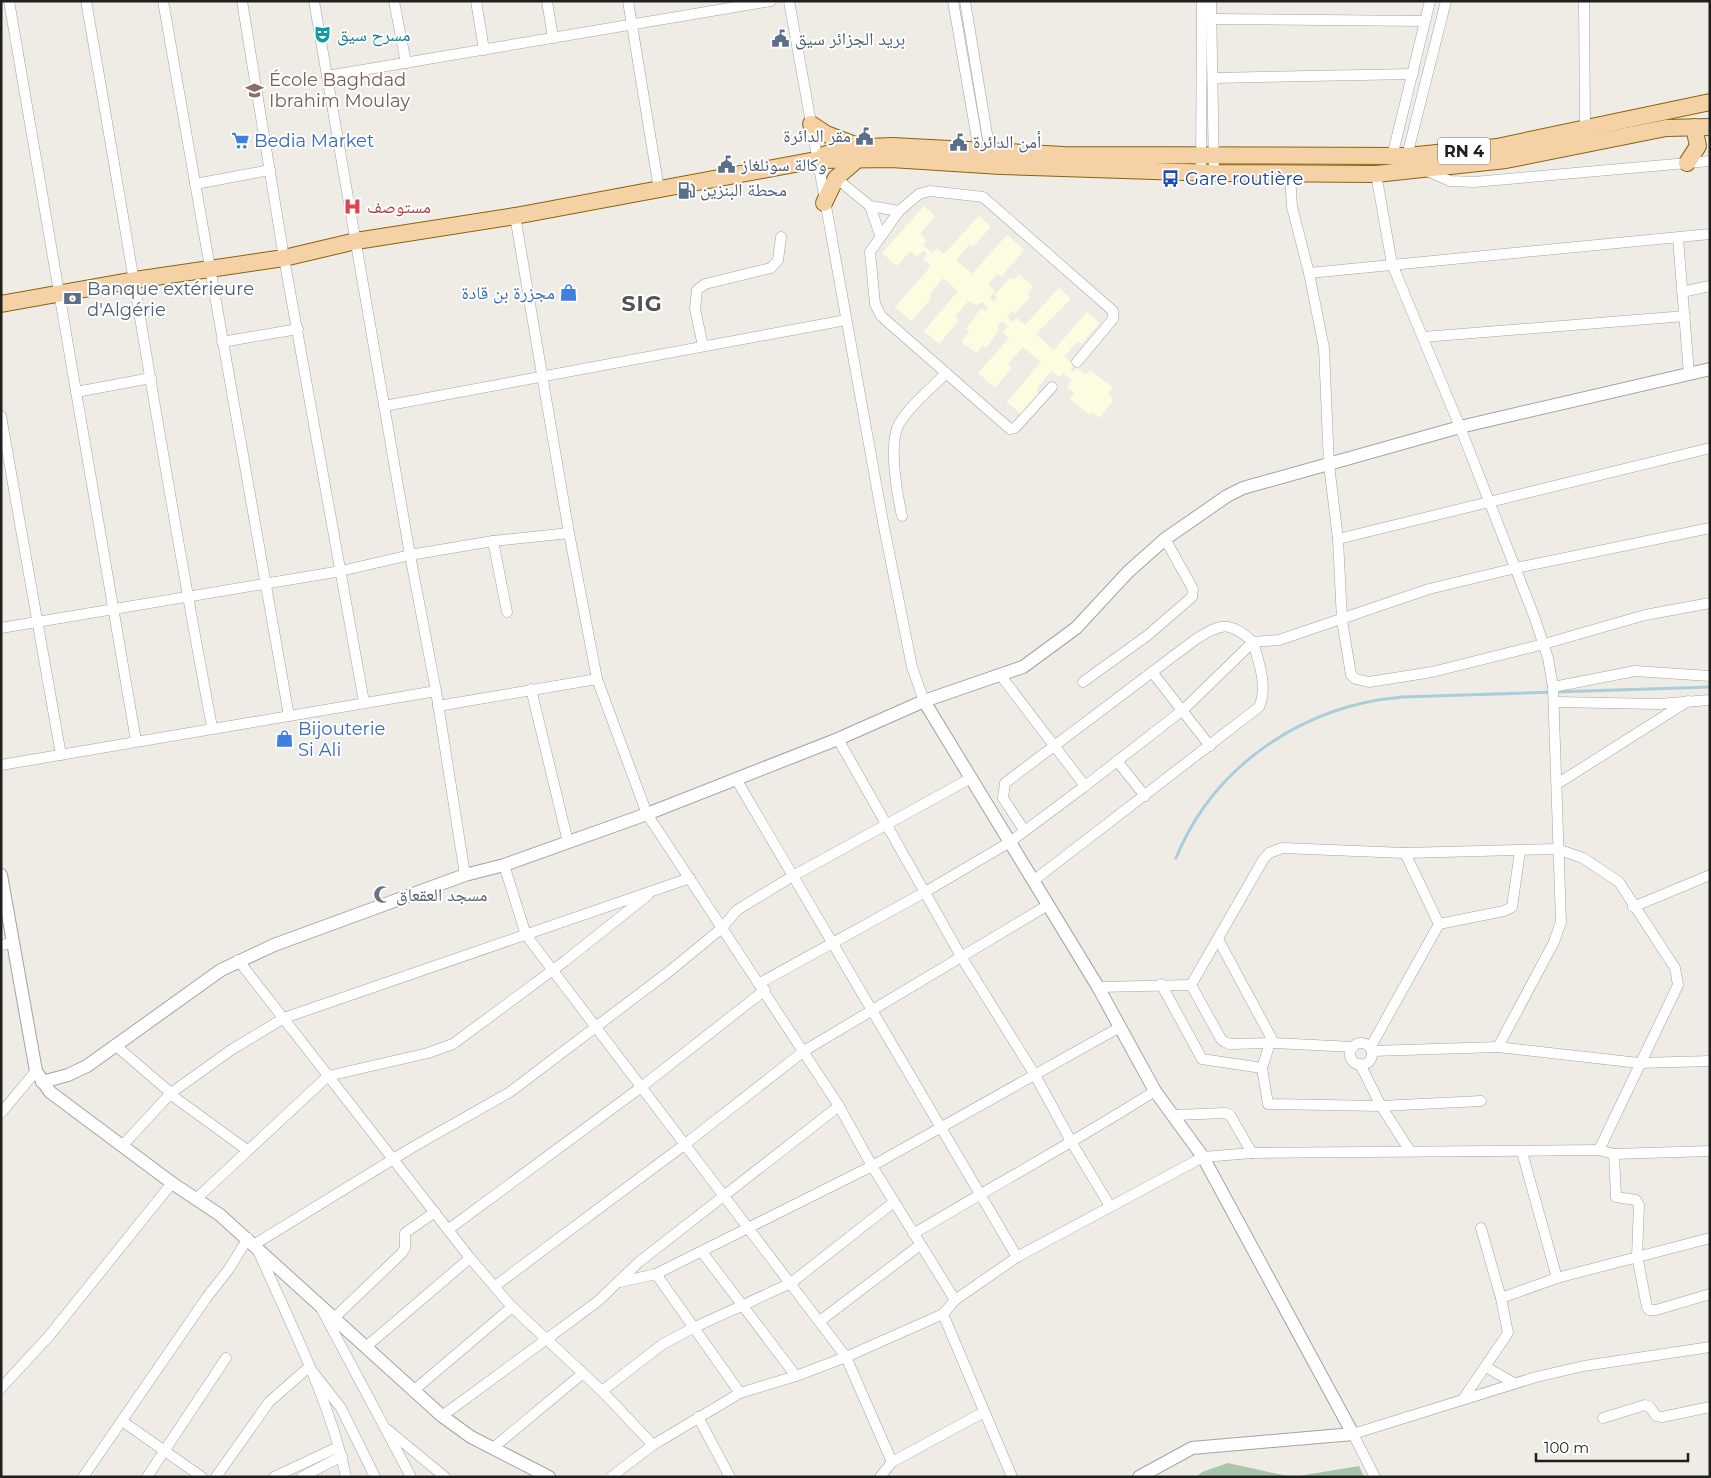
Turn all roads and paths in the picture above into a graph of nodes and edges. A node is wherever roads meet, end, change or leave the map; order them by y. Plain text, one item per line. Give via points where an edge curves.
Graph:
1 (9, 1) edge
2 (86, 1) edge
3 (163, 1) edge
4 (242, 1) edge
5 (314, 1) edge
6 (394, 1) edge
7 (476, 1) edge
8 (547, 1) edge
9 (628, 1) edge
10 (771, 1) edge
11 (789, 1) edge
12 (953, 1) edge
13 (965, 1) edge
14 (1202, 1) edge
15 (1211, 1) edge
16 (1430, 1) edge
17 (1446, 1) edge
18 (1584, 1) edge
19 (1212, 19) junction
20 (1425, 21) junction
21 (632, 25) junction
22 (553, 38) junction
23 (966, 40) junction
24 (1420, 45) junction
25 (1434, 48) junction
26 (484, 50) junction
27 (406, 63) junction
28 (1413, 74) junction
29 (327, 76) junction
30 (1213, 78) junction
31 (1710, 102) edge
32 (1710, 110) edge
33 (1710, 118) edge
34 (811, 124) junction
35 (1702, 127) edge
36 (1585, 128) junction
37 (984, 151) junction
38 (859, 152) junction
39 (1400, 156) junction
40 (816, 160) junction
41 (1710, 161) edge
42 (1687, 163) junction
43 (1208, 165) junction
44 (270, 170) junction
45 (1424, 170) junction
46 (1376, 174) junction
47 (1290, 175) junction
48 (836, 178) junction
49 (195, 184) junction
50 (659, 189) junction
51 (824, 203) junction
52 (870, 206) junction
53 (899, 211) junction
54 (515, 216) junction
55 (1710, 234) edge
56 (880, 235) junction
57 (781, 237) dead end
58 (1678, 238) junction
59 (356, 241) junction
60 (284, 258) junction
61 (1392, 264) junction
62 (209, 268) junction
63 (1309, 272) junction
64 (135, 280) junction
65 (1710, 286) edge
66 (1682, 292) junction
67 (58, 293) junction
68 (1, 304) edge
69 (1685, 316) junction
70 (846, 320) junction
71 (298, 329) junction
72 (1423, 337) junction
73 (222, 342) junction
74 (703, 346) junction
75 (1077, 362) dead end
76 (1710, 369) edge
77 (946, 373) junction
78 (1689, 374) junction
79 (544, 377) junction
80 (151, 378) junction
81 (1052, 387) dead end
82 (76, 392) junction
83 (384, 406) junction
84 (1, 416) edge
85 (1460, 427) junction
86 (1710, 448) edge
87 (1329, 465) junction
88 (1490, 500) junction
89 (902, 516) dead end
90 (1710, 528) edge
91 (569, 533) junction
92 (1165, 539) junction
93 (1338, 539) junction
94 (493, 541) junction
95 (410, 555) junction
96 (1516, 568) junction
97 (341, 571) junction
98 (264, 584) junction
99 (187, 598) junction
100 (1710, 603) edge
101 (114, 610) junction
102 (507, 612) dead end
103 (1342, 620) junction
104 (39, 623) junction
105 (1, 628) edge
106 (1253, 642) junction
107 (1544, 644) junction
108 (1152, 672) junction
109 (1002, 676) junction
110 (1710, 676) edge
111 (596, 679) junction
112 (1083, 682) dead end
113 (1554, 687) junction
114 (531, 689) junction
115 (436, 691) junction
116 (1710, 700) edge
117 (924, 701) junction
118 (1688, 701) junction
119 (364, 702) junction
120 (1556, 702) junction
121 (438, 706) junction
122 (1183, 710) junction
123 (289, 716) junction
124 (212, 727) junction
125 (838, 739) junction
126 (136, 741) junction
127 (1210, 746) junction
128 (1054, 748) junction
129 (61, 755) junction
130 (1117, 761) junction
131 (1, 765) edge
132 (971, 778) junction
133 (736, 779) junction
134 (1557, 784) junction
135 (1084, 786) junction
136 (1145, 796) junction
137 (647, 814) junction
138 (886, 826) junction
139 (1024, 830) junction
140 (568, 842) junction
141 (1010, 842) junction
142 (1557, 849) junction
143 (1520, 851) junction
144 (1405, 853) junction
145 (504, 865) junction
146 (1, 876) edge
147 (465, 876) junction
148 (793, 876) junction
149 (1710, 876) edge
150 (690, 878) junction
151 (1033, 881) junction
152 (654, 889) junction
153 (925, 892) junction
154 (1048, 905) junction
155 (1633, 908) junction
156 (1439, 924) junction
157 (722, 928) junction
158 (526, 935) junction
159 (1218, 940) junction
160 (832, 943) junction
161 (7, 944) edge
162 (962, 958) junction
163 (238, 960) junction
164 (552, 970) junction
165 (1160, 984) junction
166 (1191, 985) junction
167 (762, 987) junction
168 (1098, 987) junction
169 (871, 1010) junction
170 (284, 1018) junction
171 (596, 1027) junction
172 (1120, 1027) junction
173 (1272, 1043) junction
174 (115, 1045) junction
175 (1353, 1047) junction
176 (1498, 1047) junction
177 (1371, 1049) junction
178 (804, 1051) junction
179 (1710, 1061) edge
180 (1360, 1064) junction
181 (1639, 1064) junction
182 (1262, 1068) junction
183 (1035, 1075) junction
184 (39, 1076) junction
185 (328, 1076) junction
186 (640, 1088) junction
187 (1155, 1091) junction
188 (171, 1093) junction
189 (1481, 1101) dead end
190 (839, 1106) junction
191 (1380, 1106) junction
192 (1, 1113) edge
193 (1174, 1115) junction
194 (941, 1128) junction
195 (1072, 1143) junction
196 (123, 1145) junction
197 (684, 1145) junction
198 (247, 1150) junction
199 (1599, 1150) junction
200 (1410, 1151) junction
201 (1710, 1151) edge
202 (1522, 1152) junction
203 (1252, 1153) junction
204 (1614, 1154) junction
205 (1203, 1157) junction
206 (393, 1160) junction
207 (872, 1166) junction
208 (172, 1183) junction
209 (980, 1194) junction
210 (724, 1196) junction
211 (197, 1198) junction
212 (894, 1202) junction
213 (1110, 1206) junction
214 (435, 1212) junction
215 (747, 1227) junction
216 (1481, 1228) dead end
217 (449, 1229) junction
218 (913, 1234) junction
219 (1710, 1238) edge
220 (251, 1241) junction
221 (920, 1245) junction
222 (702, 1252) junction
223 (1637, 1256) junction
224 (1017, 1257) junction
225 (470, 1258) junction
226 (656, 1274) junction
227 (1558, 1278) junction
228 (620, 1282) junction
229 (791, 1283) junction
230 (495, 1286) junction
231 (1710, 1294) edge
232 (1501, 1298) junction
233 (955, 1300) junction
234 (744, 1305) junction
235 (321, 1307) junction
236 (512, 1307) junction
237 (943, 1314) junction
238 (334, 1318) junction
239 (820, 1320) junction
240 (693, 1328) junction
241 (546, 1339) junction
242 (366, 1346) junction
243 (1710, 1347) edge
244 (846, 1357) junction
245 (226, 1358) dead end
246 (308, 1367) junction
247 (1486, 1367) junction
248 (582, 1374) junction
249 (796, 1376) junction
250 (1514, 1382) junction
251 (1, 1388) edge
252 (413, 1390) junction
253 (602, 1390) junction
254 (740, 1393) junction
255 (1464, 1399) junction
256 (1710, 1407) edge
257 (984, 1412) junction
258 (442, 1416) junction
259 (698, 1417) junction
260 (1603, 1418) dead end
261 (122, 1421) junction
262 (385, 1427) junction
263 (1353, 1434) junction
264 (653, 1445) junction
265 (492, 1448) junction
266 (165, 1452) junction
267 (340, 1452) junction
268 (892, 1462) junction
269 (83, 1477) edge
270 (147, 1477) edge
271 (202, 1477) edge
272 (216, 1477) edge
273 (274, 1477) edge
274 (302, 1477) edge
275 (346, 1477) edge
276 (375, 1477) edge
277 (411, 1477) edge
278 (445, 1477) edge
279 (549, 1477) edge
280 (611, 1477) edge
281 (730, 1477) edge
282 (880, 1477) edge
283 (1012, 1477) edge
284 (1139, 1477) edge
285 (1375, 1477) edge

1 - 67 street
2 - 64 street
3 - 49 street
4 - 44 street
5 - 29 street
6 - 27 street
7 - 26 street
8 - 22 street
9 - 21 street
10 - 21 street
11 - 34 street
12 - 23 street
13 - 23 street
14 - 43 street
15 - 19 street
16 - 20 street
17 - 25 street
18 - 36 street
19 - 20 street
19 - 30 street
20 - 24 street
21 - 22 street
21 - 50 street
22 - 26 street
23 - 37 street
24 - 25 street
24 - 28 street
25 - 39 street
26 - 27 street
27 - 29 street
28 - 30 street
28 - 39 street
29 - 59 street
30 - 43 street
31 - 36 main road, RN 4
32 - 33 main road
34 - 38 main road
34 - 40 street
35 - 42 main road via 1698,146
35 - 45 main road, RN 4 via 1646,131 1506,160
36 - 39 main road, RN 4 via 1497,147
37 - 38 main road, RN 4
37 - 43 main road, RN 4
38 - 40 main road, RN 4
38 - 43 main road, RN 4 via 912,160 1018,167
38 - 48 main road
39 - 43 main road, RN 4
40 - 50 main road, RN 4
40 - 51 street
41 - 42 street
42 - 45 street via 1474,182 1450,181
43 - 47 main road, RN 4
44 - 49 street
44 - 60 street
45 - 46 main road, RN 4
46 - 47 main road, RN 4
46 - 61 street
47 - 63 street via 1292,208
48 - 51 main road
48 - 52 street
49 - 62 street
50 - 54 main road, RN 4
51 - 70 street
52 - 53 street
52 - 56 street
53 - 56 street
53 - 75 street via 924,192 984,197 1113,312 1113,319
54 - 59 main road, RN 4
54 - 79 street
55 - 58 street
56 - 77 street via 870,252 875,307 881,316
57 - 74 street via 778,260 771,268 705,284 697,290 695,309
58 - 61 street
58 - 66 street
59 - 60 main road, RN 4
59 - 83 street
60 - 62 main road, RN 4
60 - 71 street
61 - 63 street
61 - 72 street
62 - 64 main road, RN 4
62 - 73 street
63 - 87 street via 1324,348
64 - 67 main road, RN 4
64 - 80 street
65 - 66 street
66 - 69 street
67 - 68 main road, RN 4
67 - 82 street
69 - 72 street
69 - 78 street
70 - 74 street
70 - 117 street via 905,633
71 - 73 street
71 - 97 street
72 - 85 street
73 - 98 street
74 - 79 street
76 - 78 street
77 - 81 street via 1011,429
77 - 89 street via 907,414 896,431 897,484
78 - 85 street
79 - 83 street
79 - 91 street
80 - 82 street
80 - 99 street
82 - 101 street
83 - 95 street
84 - 104 street
85 - 87 street
85 - 88 street
86 - 88 street
87 - 92 street via 1243,488
87 - 93 street
88 - 93 street
88 - 96 street
90 - 96 street
91 - 94 street
91 - 111 street
92 - 109 street via 1128,572 1076,628 1023,667
92 - 112 street via 1193,589 1192,596 1148,635
93 - 103 street
94 - 95 street
94 - 102 street
95 - 97 street
95 - 115 street
96 - 103 street via 1429,589
96 - 107 street
97 - 98 street
97 - 119 street
98 - 99 street
98 - 123 street
99 - 101 street
99 - 124 street
100 - 107 street via 1645,615
101 - 104 street
101 - 126 street
103 - 106 street via 1279,640
103 - 107 street via 1351,675 1369,682 1432,672
104 - 105 street
104 - 129 street
106 - 108 street via 1237,628 1217,626
106 - 122 street
106 - 127 street via 1260,665 1262,701 1244,721
107 - 113 street
108 - 122 street
108 - 128 street
109 - 117 street
109 - 128 street
110 - 113 street via 1635,671
111 - 114 street
111 - 137 street
113 - 120 street
114 - 121 street
114 - 140 street
115 - 119 street
115 - 121 street
116 - 118 street
117 - 125 street
117 - 132 street
118 - 120 street via 1658,704
118 - 134 street
119 - 123 street
120 - 134 street
121 - 147 street
122 - 127 street
122 - 130 street
123 - 124 street
124 - 126 street
125 - 133 street
125 - 138 street
126 - 129 street
127 - 136 street
128 - 135 street
128 - 139 street via 1003,787 1003,798
129 - 131 street
130 - 135 street
130 - 136 street
132 - 138 street
132 - 141 street
133 - 137 street
133 - 148 street
134 - 142 street
135 - 139 street
136 - 151 street
137 - 140 street
137 - 150 street
138 - 148 street
138 - 153 street
139 - 141 street
140 - 145 street
141 - 151 street
141 - 153 street
142 - 143 street
142 - 155 street via 1583,858 1612,876
142 - 176 street via 1559,933
143 - 144 street
143 - 156 street via 1512,907
144 - 156 street
144 - 159 street via 1275,850 1263,860
145 - 147 street
145 - 158 street
146 - 161 street
147 - 163 street
148 - 157 street via 737,910
148 - 160 street
149 - 155 street
150 - 152 street
150 - 157 street
151 - 154 street
152 - 158 street
152 - 164 street
153 - 160 street
153 - 162 street
154 - 162 street
154 - 168 street
155 - 181 street via 1675,968 1678,978
156 - 177 street
157 - 167 street
157 - 171 street
158 - 164 street
158 - 170 street
159 - 166 street
159 - 173 street
160 - 167 street
160 - 169 street
161 - 184 street
162 - 169 street
162 - 183 street
163 - 170 street
163 - 174 street
164 - 171 street
164 - 185 street via 483,1023 444,1048
165 - 166 street
165 - 168 street
165 - 182 street via 1202,1059
166 - 173 street via 1224,1042
167 - 178 street
167 - 186 street
168 - 172 street
169 - 178 street
169 - 194 street
170 - 185 street
170 - 188 street via 231,1050
171 - 186 street
171 - 206 street via 510,1092
172 - 183 street
172 - 187 street
173 - 175 street
173 - 182 street
174 - 184 street via 78,1071
174 - 188 street
175 - 177 street via 1362,1043
175 - 180 street via 1352,1060
176 - 177 street
176 - 181 street
177 - 180 street via 1370,1061
178 - 190 street
178 - 197 street
179 - 181 street
180 - 191 street
181 - 199 street
182 - 191 street via 1268,1104
183 - 194 street
183 - 195 street
184 - 192 street
184 - 196 street via 50,1092
185 - 198 street
185 - 206 street
186 - 197 street
186 - 217 street
187 - 193 street
187 - 195 street
188 - 196 street
188 - 198 street
189 - 191 street
190 - 207 street
190 - 210 street
191 - 200 street
193 - 203 street via 1230,1115
193 - 205 street
194 - 207 street
194 - 209 street
195 - 209 street
195 - 213 street
196 - 208 street
197 - 210 street
197 - 230 street
198 - 211 street
199 - 202 street
199 - 204 street
200 - 202 street
200 - 203 street
201 - 204 street
202 - 227 street
203 - 205 street
204 - 223 street via 1616,1197 1636,1200 1639,1205
205 - 213 street
205 - 263 street
206 - 214 street
206 - 220 street
207 - 212 street
207 - 215 street
208 - 211 street
208 - 251 street via 49,1336
209 - 218 street
209 - 224 street
210 - 215 street
210 - 228 street via 639,1262
211 - 220 street
212 - 218 street
212 - 229 street
213 - 224 street
214 - 217 street
214 - 238 street via 405,1233 406,1248 402,1253
215 - 222 street
215 - 229 street
216 - 232 street
217 - 225 street
218 - 221 street
219 - 223 street
220 - 235 street
220 - 246 street
220 - 261 street via 207,1297
221 - 233 street
221 - 239 street
222 - 226 street
222 - 234 street
223 - 227 street
223 - 231 street via 1649,1310
224 - 233 street
225 - 230 street
225 - 242 street
226 - 228 street
226 - 240 street
227 - 232 street
228 - 241 street
229 - 234 street
229 - 239 street
230 - 236 street
232 - 247 street via 1508,1333
233 - 237 street
234 - 240 street
234 - 249 street
235 - 238 street
235 - 262 street
236 - 241 street
236 - 252 street
237 - 244 street
237 - 257 street
238 - 242 street
239 - 244 street
240 - 253 street via 663,1344
240 - 254 street
241 - 248 street
241 - 258 street
242 - 252 street
243 - 250 street via 1584,1366
244 - 249 street
244 - 268 street
245 - 266 street via 186,1415
246 - 267 street
246 - 272 street via 269,1402
246 - 276 street via 340,1408
247 - 250 street
247 - 255 street
248 - 253 street
248 - 265 street
249 - 254 street
250 - 255 street
252 - 258 street
253 - 264 street
254 - 259 street
255 - 263 street
256 - 260 street via 1662,1417 1656,1416 1645,1405
257 - 268 street
257 - 283 street
258 - 265 street
259 - 264 street
259 - 281 street
261 - 266 street
261 - 269 street
262 - 277 street
262 - 278 street
263 - 284 street via 1192,1448
263 - 285 street
264 - 280 street
265 - 279 street
266 - 270 street
266 - 271 street
267 - 273 street
267 - 274 street
267 - 275 street
268 - 282 street

